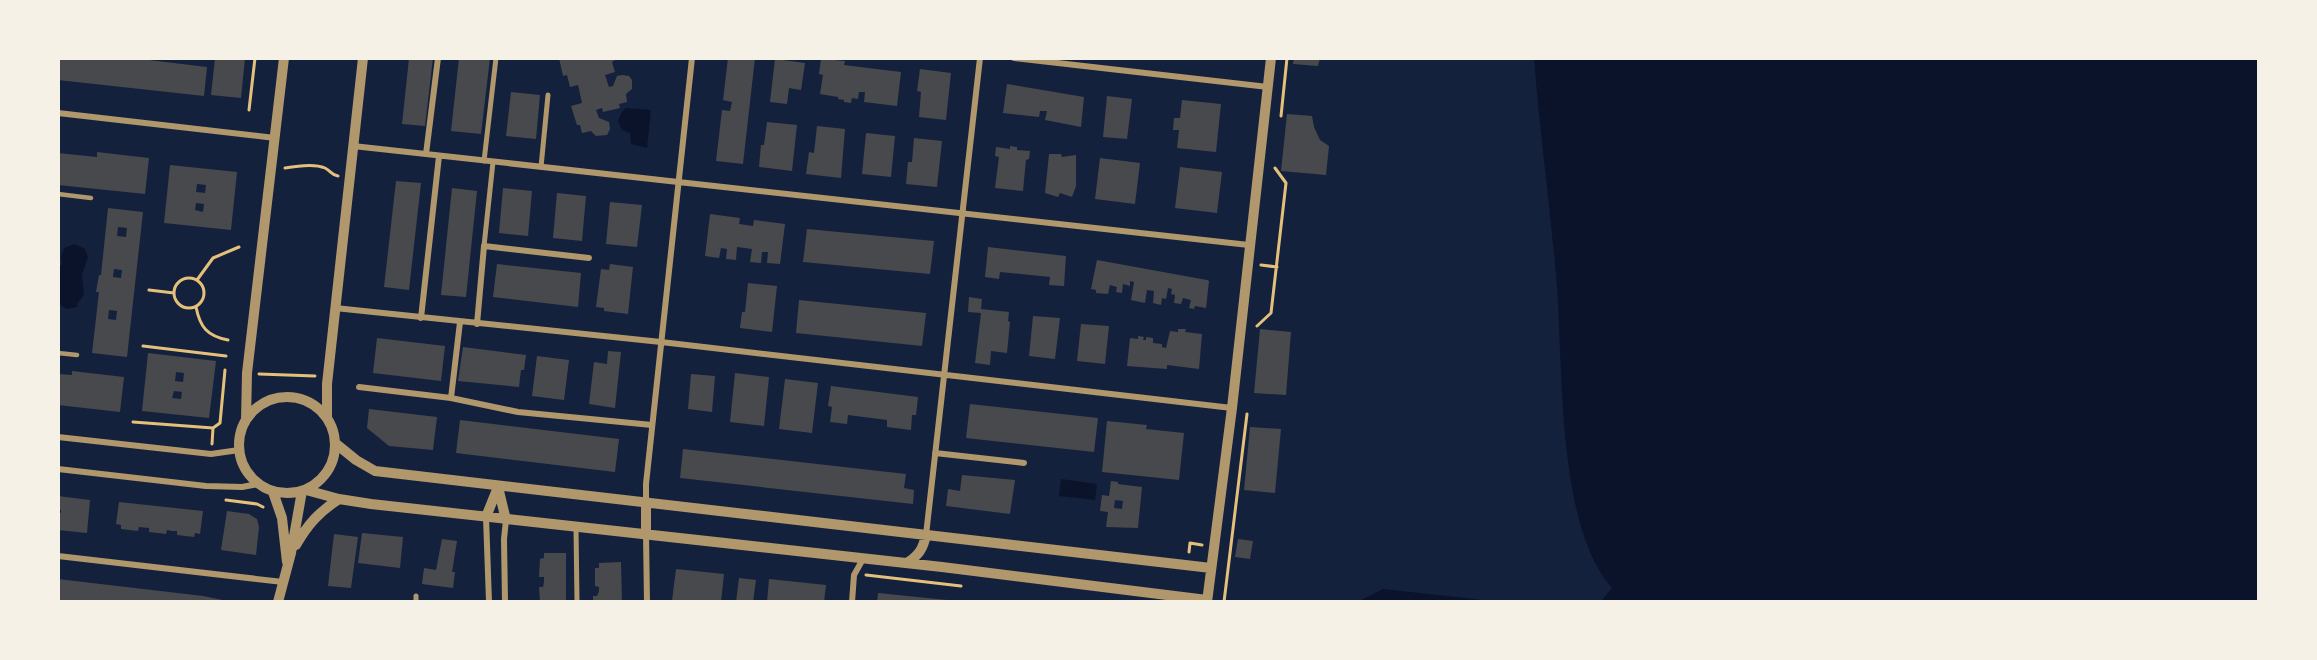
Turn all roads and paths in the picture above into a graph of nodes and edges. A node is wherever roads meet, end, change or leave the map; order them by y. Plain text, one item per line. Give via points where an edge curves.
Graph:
1 (255, 58) edge
2 (284, 58) edge
3 (363, 58) edge
4 (438, 58) edge
5 (496, 58) edge
6 (692, 58) edge
7 (980, 58) edge
8 (1014, 58) edge
9 (1271, 58) edge
10 (1287, 58) edge
11 (1268, 87) junction
12 (548, 95) dead end
13 (249, 110) dead end
14 (58, 113) edge
15 (1281, 117) dead end
16 (275, 138) junction
17 (353, 146) junction
18 (426, 154) junction
19 (439, 156) junction
20 (1276, 159) dead end
21 (484, 161) junction
22 (493, 162) junction
23 (541, 167) junction
24 (277, 170) dead end
25 (342, 177) dead end
26 (680, 182) junction
27 (58, 194) edge
28 (92, 198) dead end
29 (962, 213) junction
30 (1249, 245) junction
31 (484, 246) junction
32 (239, 247) dead end
33 (589, 258) dead end
34 (197, 280) junction
35 (149, 290) dead end
36 (174, 293) junction
37 (196, 307) junction
38 (334, 308) junction
39 (421, 318) junction
40 (460, 322) junction
41 (477, 324) junction
42 (1256, 337) dead end
43 (228, 340) dead end
44 (661, 342) junction
45 (143, 346) dead end
46 (58, 353) edge
47 (77, 355) dead end
48 (226, 356) dead end
49 (225, 370) dead end
50 (254, 374) dead end
51 (943, 374) junction
52 (327, 384) junction
53 (359, 387) dead end
54 (451, 398) junction
55 (1248, 407) dead end
56 (1232, 408) junction
57 (327, 418) junction
58 (246, 420) junction
59 (134, 422) dead end
60 (652, 425) junction
61 (58, 437) edge
62 (335, 442) junction
63 (239, 450) junction
64 (935, 453) junction
65 (1024, 463) dead end
66 (58, 469) edge
67 (258, 484) junction
68 (498, 487) junction
69 (304, 490) junction
70 (273, 492) junction
71 (339, 499) junction
72 (646, 503) junction
73 (486, 517) junction
74 (506, 520) junction
75 (576, 527) junction
76 (646, 534) junction
77 (926, 535) junction
78 (291, 553) junction
79 (58, 556) edge
80 (864, 559) junction
81 (907, 563) junction
82 (287, 565) junction
83 (1211, 568) junction
84 (283, 582) junction
85 (1161, 598) edge
86 (1207, 601) edge
87 (278, 602) edge
88 (489, 602) edge
89 (505, 602) edge
90 (577, 602) edge
91 (647, 602) edge
92 (852, 602) edge
93 (1224, 602) edge

1 - 13 path
2 - 16 street
3 - 17 street
4 - 18 street
5 - 21 street
6 - 26 street
7 - 29 street
8 - 11 street
9 - 11 street
10 - 15 path
11 - 30 street
12 - 23 street
14 - 16 street
16 - 58 street via 247,373
17 - 18 street
17 - 38 street
18 - 19 street
19 - 21 street
19 - 39 street
20 - 42 path via 1275,169 1286,183 1278,257 1271,313 1257,326
21 - 22 street
22 - 23 street
22 - 31 street
23 - 26 street
24 - 25 path via 299,165 324,168
26 - 29 street
26 - 44 street
27 - 28 lane
29 - 30 street
29 - 51 street
30 - 56 street
31 - 33 street
31 - 41 street
32 - 34 path via 213,258
34 - 36 path via 182,280
34 - 37 path via 204,294
35 - 36 path
36 - 37 path via 184,308
37 - 43 path via 204,330
38 - 39 street
38 - 52 street
39 - 40 street
40 - 41 street
40 - 54 street
41 - 44 street
44 - 51 street
44 - 60 street
45 - 48 path
46 - 47 lane
49 - 59 path via 220,423 213,428
50 - 52 path via 315,376 316,381
51 - 56 street
51 - 64 street
52 - 57 street
53 - 54 street
54 - 60 street via 518,412
55 - 93 path
56 - 83 street
57 - 58 street via 316,407 291,398 274,399 258,407
57 - 62 street
58 - 63 street
60 - 72 street
61 - 63 street via 211,454
62 - 68 street via 375,471
62 - 69 street via 333,459 325,475
63 - 67 street via 245,469
64 - 65 street
64 - 77 street
66 - 67 street via 206,486
67 - 70 street
68 - 72 street
68 - 73 street
68 - 74 street
69 - 70 street
69 - 71 street
69 - 78 street
70 - 82 street via 282,518
71 - 73 street
71 - 78 street via 310,522
72 - 76 street
72 - 77 street
73 - 74 street
73 - 88 street
74 - 75 street
74 - 89 street
75 - 76 street
75 - 90 street
76 - 80 street
76 - 91 street
77 - 81 street via 918,556
77 - 83 street
78 - 82 street
79 - 84 street
80 - 81 street
80 - 92 street via 854,574
81 - 85 street
82 - 84 street
83 - 86 street
84 - 87 street
85 - 86 street

